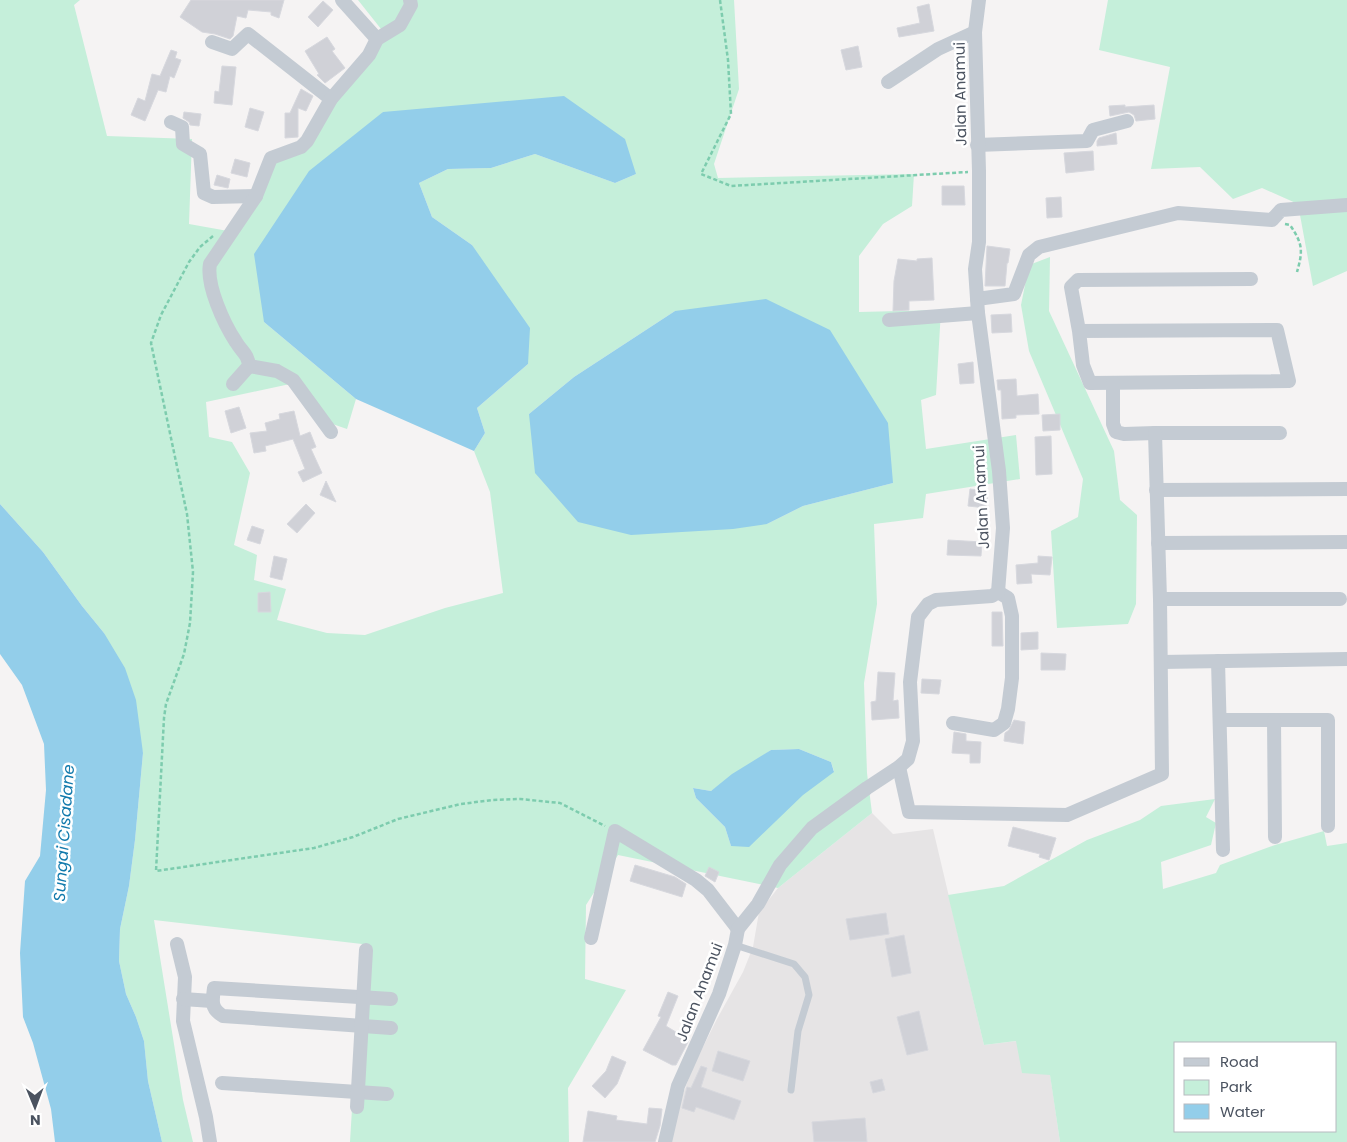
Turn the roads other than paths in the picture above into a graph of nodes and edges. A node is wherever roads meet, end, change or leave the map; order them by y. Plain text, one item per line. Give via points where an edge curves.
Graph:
1 (342, 0) edge
2 (410, 0) edge
3 (979, 0) edge
4 (975, 32) junction
5 (377, 40) junction
6 (212, 42) dead end
7 (888, 82) dead end
8 (332, 100) junction
9 (1127, 121) dead end
10 (171, 122) dead end
11 (978, 145) junction
12 (256, 196) junction
13 (1347, 205) edge
14 (1251, 278) dead end
15 (977, 299) junction
16 (978, 313) junction
17 (888, 320) dead end
18 (1079, 331) junction
19 (249, 366) junction
20 (1113, 383) junction
21 (234, 384) dead end
22 (331, 432) dead end
23 (1155, 433) junction
24 (1280, 433) dead end
25 (1347, 489) edge
26 (1156, 490) junction
27 (1347, 542) edge
28 (1158, 543) junction
29 (998, 592) junction
30 (1160, 599) junction
31 (1340, 599) dead end
32 (1347, 659) edge
33 (1218, 661) junction
34 (1161, 662) junction
35 (1220, 720) junction
36 (1274, 720) junction
37 (953, 723) dead end
38 (899, 767) junction
39 (1328, 826) dead end
40 (1275, 837) dead end
41 (1223, 850) dead end
42 (738, 929) junction
43 (591, 938) dead end
44 (177, 944) dead end
45 (735, 945) junction
46 (366, 950) dead end
47 (363, 997) junction
48 (183, 999) junction
49 (391, 999) dead end
50 (212, 1001) junction
51 (362, 1026) junction
52 (391, 1028) dead end
53 (222, 1083) dead end
54 (791, 1090) dead end
55 (387, 1094) dead end
56 (358, 1100) junction
57 (210, 1142) edge
58 (665, 1142) edge

1 - 5 street
2 - 5 street via 411,6 400,25
3 - 4 street, Jalan Anamui
4 - 7 street via 938,49
4 - 11 street, Jalan Anamui
5 - 8 street via 369,55
6 - 8 street via 232,49 248,34
8 - 12 street via 301,147 271,158
9 - 11 street via 1093,130 1087,141
10 - 12 street via 182,126 183,144 200,154 204,193 213,197
11 - 15 street, Jalan Anamui
12 - 19 street via 210,264 208,273 218,306 236,342 248,357
13 - 15 street via 1281,210 1272,220 1178,213 1039,247 1029,255 1014,294
14 - 18 street via 1078,280 1071,287
15 - 16 street, Jalan Anamui
16 - 17 street
16 - 29 street, Jalan Anamui via 999,471 1003,528
18 - 20 street via 1083,364 1090,383
18 - 20 street via 1277,330 1289,381
19 - 21 street
19 - 22 street via 277,371 293,380
20 - 23 street via 1113,424 1116,432
23 - 24 street
23 - 26 street
25 - 26 street
26 - 28 street
27 - 28 street
28 - 30 street
29 - 37 street via 1008,598 1012,616 1012,678 1004,723 994,730
29 - 38 street, Jalan Anamui via 992,596 936,600 928,604 918,617 910,682 913,740 908,759
30 - 31 street
30 - 34 street
32 - 33 street
33 - 34 street
33 - 35 street
34 - 38 street via 1162,774 1068,815 909,812
35 - 36 street
35 - 41 street
36 - 39 street via 1328,720
36 - 40 street
38 - 42 street, Jalan Anamui via 812,828 780,865 758,904
42 - 43 street via 708,890 696,880 615,831
42 - 45 street, Jalan Anamui
44 - 48 street via 184,977
45 - 54 lane via 794,964 804,977 809,995 798,1031
45 - 58 street, Jalan Anamui via 719,994 678,1086
46 - 47 street
47 - 49 street
47 - 50 street via 214,988
47 - 51 street
48 - 50 street
48 - 57 street via 183,1021
50 - 51 street via 216,1012 223,1016
51 - 52 street
51 - 56 street
53 - 56 street
55 - 56 street

